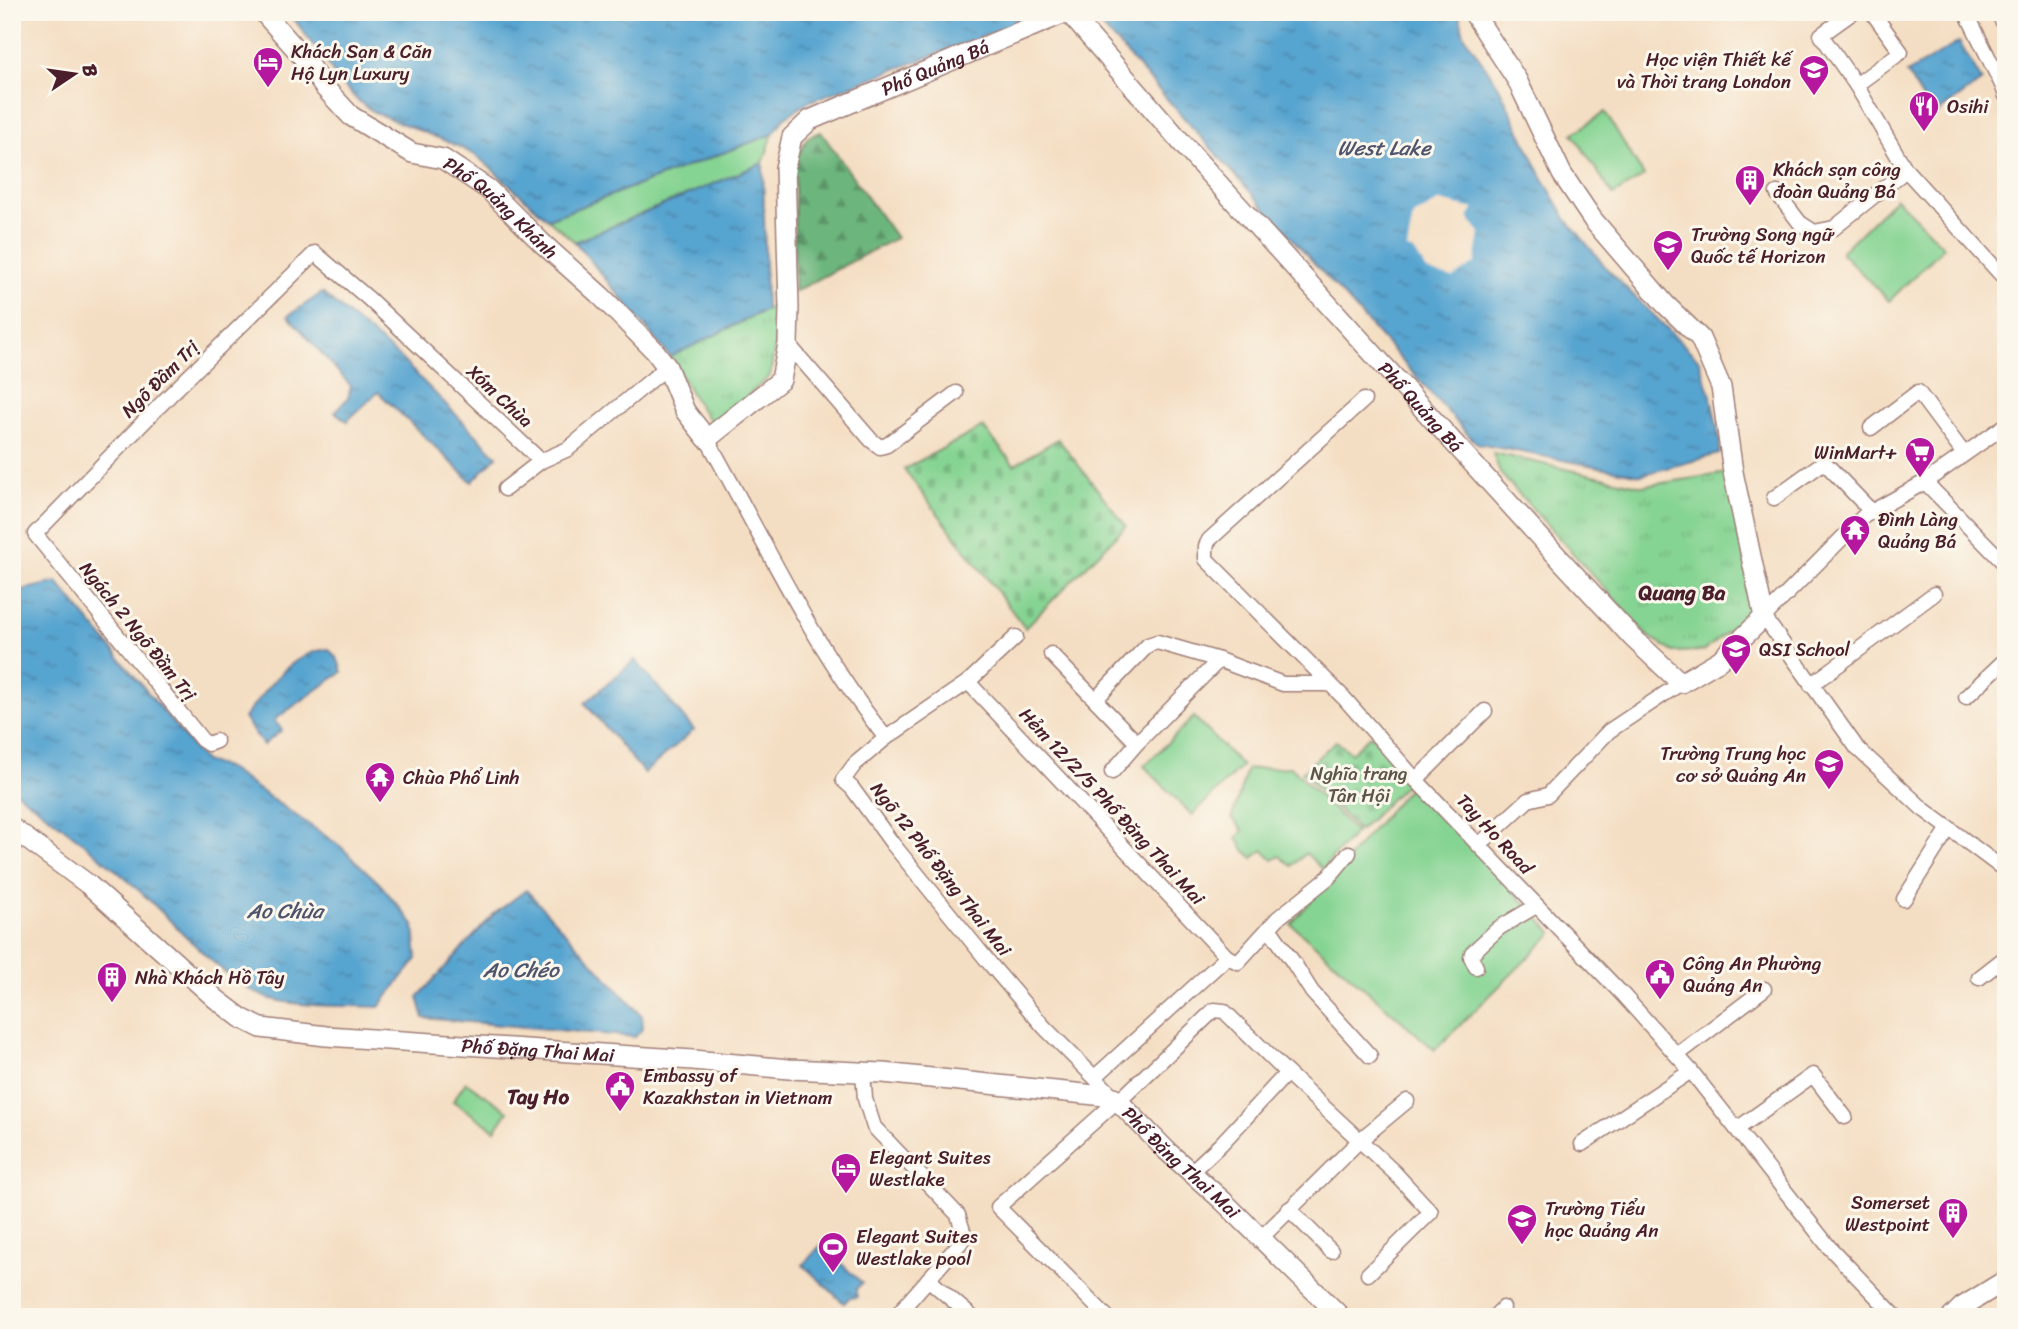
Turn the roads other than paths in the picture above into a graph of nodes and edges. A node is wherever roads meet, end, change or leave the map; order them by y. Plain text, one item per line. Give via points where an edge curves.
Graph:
1 (263, 12) edge
2 (1476, 12) edge
3 (1853, 12) edge
4 (1872, 12) edge
5 (1966, 12) edge
6 (2000, 12) edge
7 (2006, 22) edge
8 (1856, 85) junction
9 (2006, 96) edge
10 (1906, 170) junction
11 (1777, 193) dead end
12 (315, 253) joint
13 (2006, 280) edge
14 (788, 344) junction
15 (667, 367) junction
16 (956, 393) dead end
17 (1364, 400) dead end
18 (2006, 425) edge
19 (1871, 428) dead end
20 (707, 439) junction
21 (1964, 454) junction
22 (541, 461) junction
23 (1925, 482) junction
24 (505, 489) dead end
25 (1774, 498) dead end
26 (1872, 512) junction
27 (35, 534) joint
28 (2006, 565) edge
29 (1934, 594) dead end
30 (1764, 617) junction
31 (1016, 637) dead end
32 (1051, 654) dead end
33 (2006, 659) edge
34 (1219, 660) junction
35 (968, 682) junction
36 (1681, 683) junction
37 (1330, 684) junction
38 (1811, 685) junction
39 (1966, 696) dead end
40 (1096, 699) junction
41 (1485, 711) dead end
42 (886, 738) junction
43 (216, 741) dead end
44 (1137, 743) junction
45 (1112, 772) dead end
46 (1416, 780) junction
47 (12, 828) edge
48 (1949, 828) junction
49 (1480, 844) junction
50 (1349, 853) dead end
51 (2006, 872) edge
52 (1904, 899) dead end
53 (1536, 906) junction
54 (1269, 928) junction
55 (1227, 957) junction
56 (2006, 957) edge
57 (1476, 967) dead end
58 (1979, 978) dead end
59 (1764, 989) dead end
60 (1677, 1055) junction
61 (1370, 1056) dead end
62 (863, 1072) junction
63 (1691, 1072) junction
64 (1287, 1073) junction
65 (1095, 1077) junction
66 (1117, 1100) junction
67 (1407, 1101) dead end
68 (1845, 1117) dead end
69 (1737, 1129) junction
70 (1360, 1140) junction
71 (1582, 1144) dead end
72 (1191, 1172) junction
73 (1289, 1209) junction
74 (1260, 1239) junction
75 (1331, 1251) dead end
76 (1368, 1274) dead end
77 (928, 1279) junction
78 (2006, 1280) edge
79 (895, 1317) edge
80 (972, 1317) edge
81 (1107, 1317) edge
82 (1340, 1317) edge
83 (1896, 1317) edge
84 (1952, 1317) edge

1 - 15 street, Phố Quảng Khánh via 351,116 412,153 443,159 488,188
2 - 30 street via 1517,80 1562,174 1593,220 1700,338 1721,387 1733,472
3 - 8 street via 1821,35
4 - 8 street via 1901,52
5 - 9 street
6 - 7 street
8 - 10 street
10 - 11 street via 1834,228 1814,232 1800,223
10 - 13 street
12 - 22 street, Xóm Chùa
12 - 27 street, Ngõ Đầm Trị
14 - 16 street via 880,447
14 - 20 street, Phố Quảng Bá via 781,380
14 - 36 street, Phố Quảng Bá via 785,168 793,137 810,120 1062,14 1071,15 1546,544
15 - 20 street, Phố Quảng Khánh via 685,411
15 - 22 street via 568,449
17 - 37 street, Tay Ho Road via 1209,540 1205,552 1206,559
18 - 21 street
19 - 21 street via 1918,392
20 - 42 street via 809,624 852,694
21 - 23 street
22 - 24 street
23 - 26 street
23 - 28 street
25 - 26 street via 1824,462
26 - 30 street
27 - 43 street, Ngách 2 Ngõ Đầm Trị via 202,740 208,744
29 - 38 street
30 - 36 street via 1720,660
30 - 38 street
31 - 35 street
32 - 40 street
33 - 39 street
34 - 37 street via 1283,684
34 - 40 street via 1153,643
34 - 44 street
35 - 42 street
35 - 55 street, Hẻm 12/2/5 Phố Đặng Thai Mai
36 - 49 street via 1609,731 1548,795 1528,800
37 - 46 street, Tay Ho Road
38 - 48 street via 1857,748 1883,764 1923,809
40 - 44 street
41 - 46 street
42 - 65 street, Ngõ 12 Phố Đặng Thai Mai via 843,780 990,965
44 - 45 street
46 - 49 street, Tay Ho Road
47 - 62 street, Phố Đặng Thai Mai via 89,885 216,999 261,1028
48 - 51 street
48 - 52 street
49 - 53 street, Tay Ho Road
50 - 54 street via 1329,877
53 - 57 street via 1499,928 1472,953
53 - 60 street, Tay Ho Road
54 - 55 street via 1238,962
54 - 61 street via 1312,992
55 - 65 street
56 - 58 street
59 - 60 street
60 - 63 street, Tay Ho Road
62 - 66 street, Phố Đặng Thai Mai via 1022,1086
62 - 77 street via 864,1100 874,1127 958,1215 961,1242
63 - 69 street, Tay Ho Road
63 - 71 street
64 - 66 street via 1218,1008
64 - 70 street
64 - 72 street
65 - 66 street, Ngõ 12 Phố Đặng Thai Mai
66 - 72 street, Phố Đặng Thai Mai
66 - 81 street via 998,1207
67 - 70 street
68 - 69 street via 1813,1074
69 - 83 street, Tay Ho Road via 1829,1247
70 - 73 street
70 - 76 street via 1431,1212
72 - 74 street, Phố Đặng Thai Mai
73 - 74 street
73 - 75 street
74 - 82 street, Phố Đặng Thai Mai
77 - 79 street
77 - 80 street
78 - 84 street

